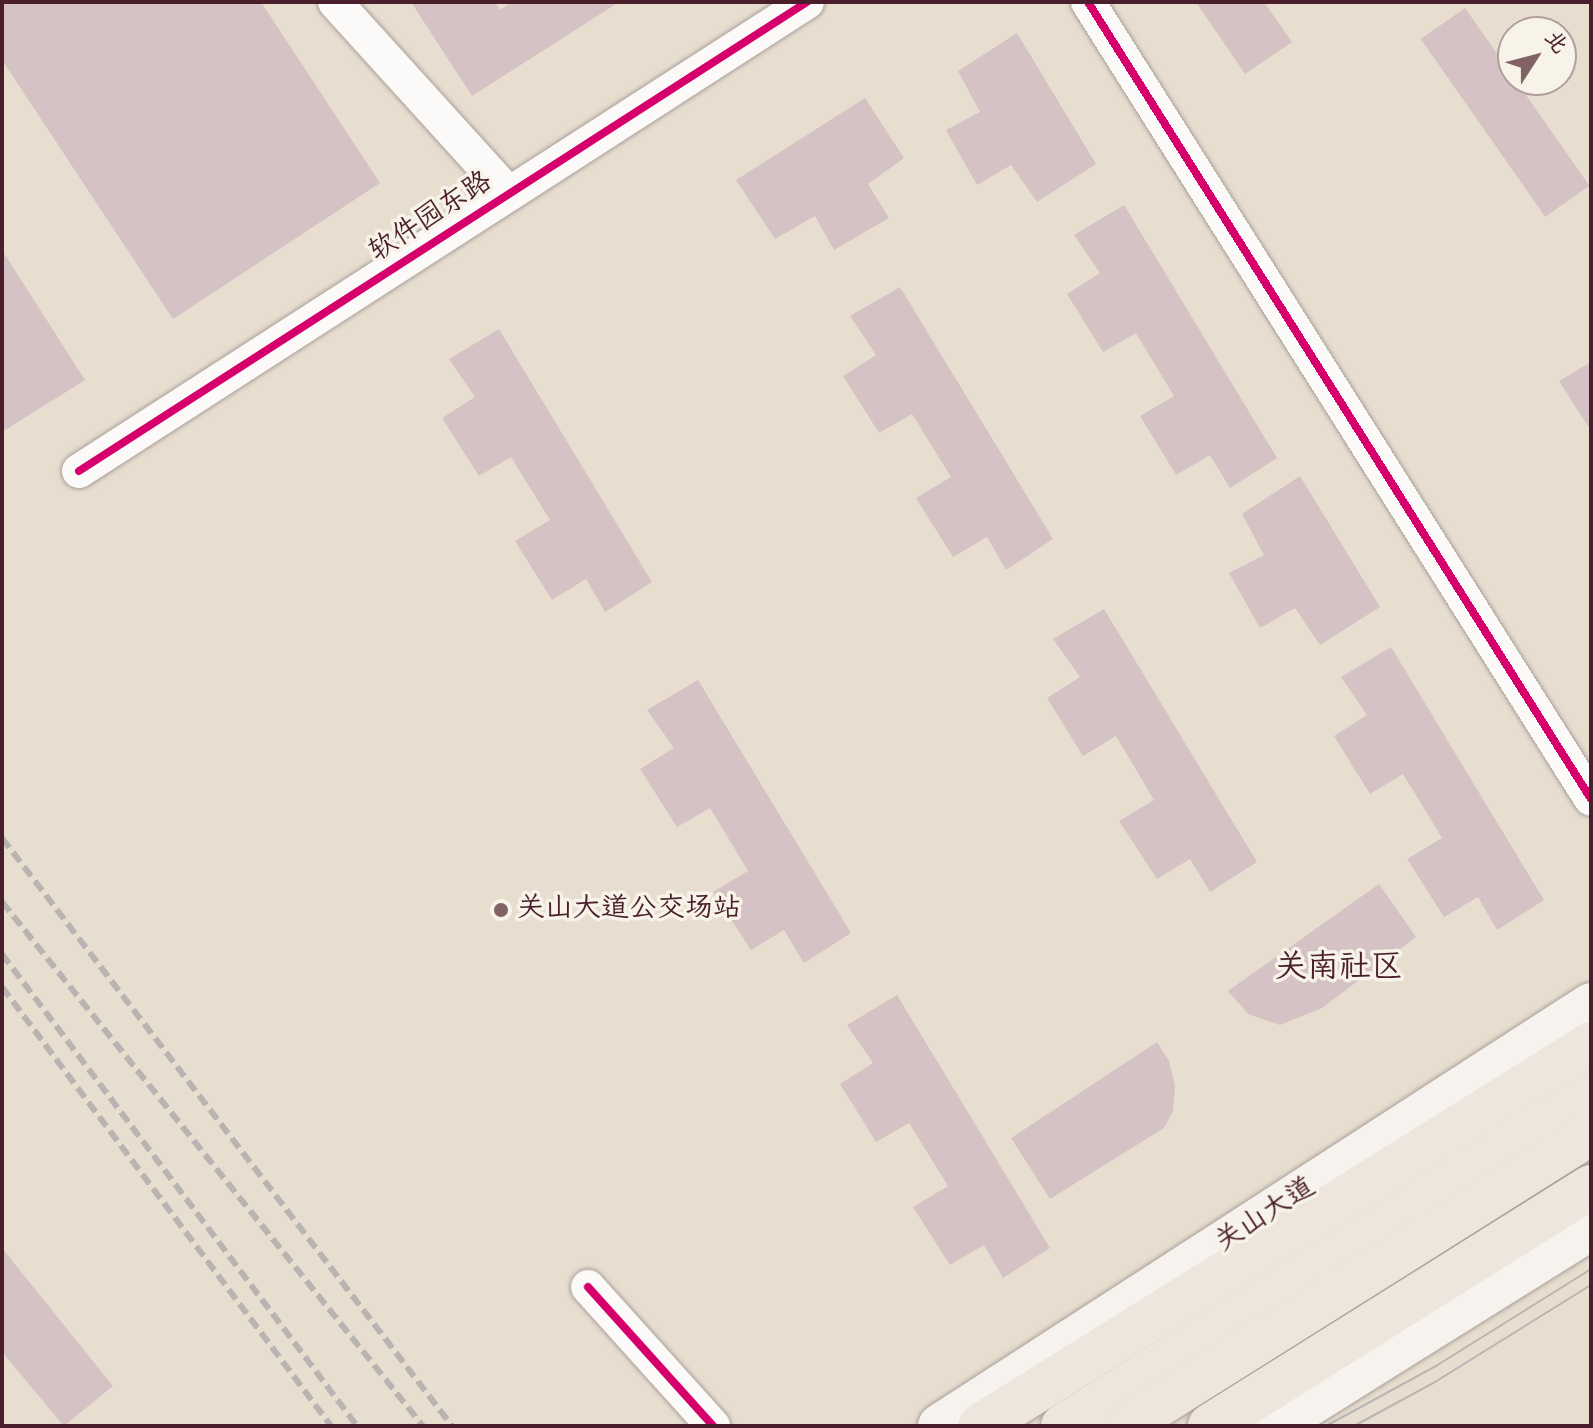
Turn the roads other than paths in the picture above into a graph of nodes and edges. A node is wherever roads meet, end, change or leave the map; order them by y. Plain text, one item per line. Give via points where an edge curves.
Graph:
1 (335, 2) edge
2 (807, 2) edge
3 (1088, 2) edge
4 (509, 194) junction
5 (79, 471) dead end
6 (1591, 799) edge
7 (1591, 1005) edge
8 (1591, 1044) edge
9 (1591, 1094) edge
10 (1591, 1133) edge
11 (1591, 1187) edge
12 (1591, 1228) edge
13 (588, 1287) dead end
14 (713, 1426) edge
15 (940, 1426) edge
16 (980, 1426) edge
17 (1063, 1426) edge
18 (1125, 1426) edge
19 (1210, 1426) edge
20 (1274, 1426) edge

1 - 4 street
2 - 4 street, 软件园东路
3 - 6 street
4 - 5 street, 软件园东路
7 - 15 main road, 关山大道
8 - 16 main road
9 - 17 main road
10 - 18 main road
11 - 19 main road
12 - 20 main road
13 - 14 street

